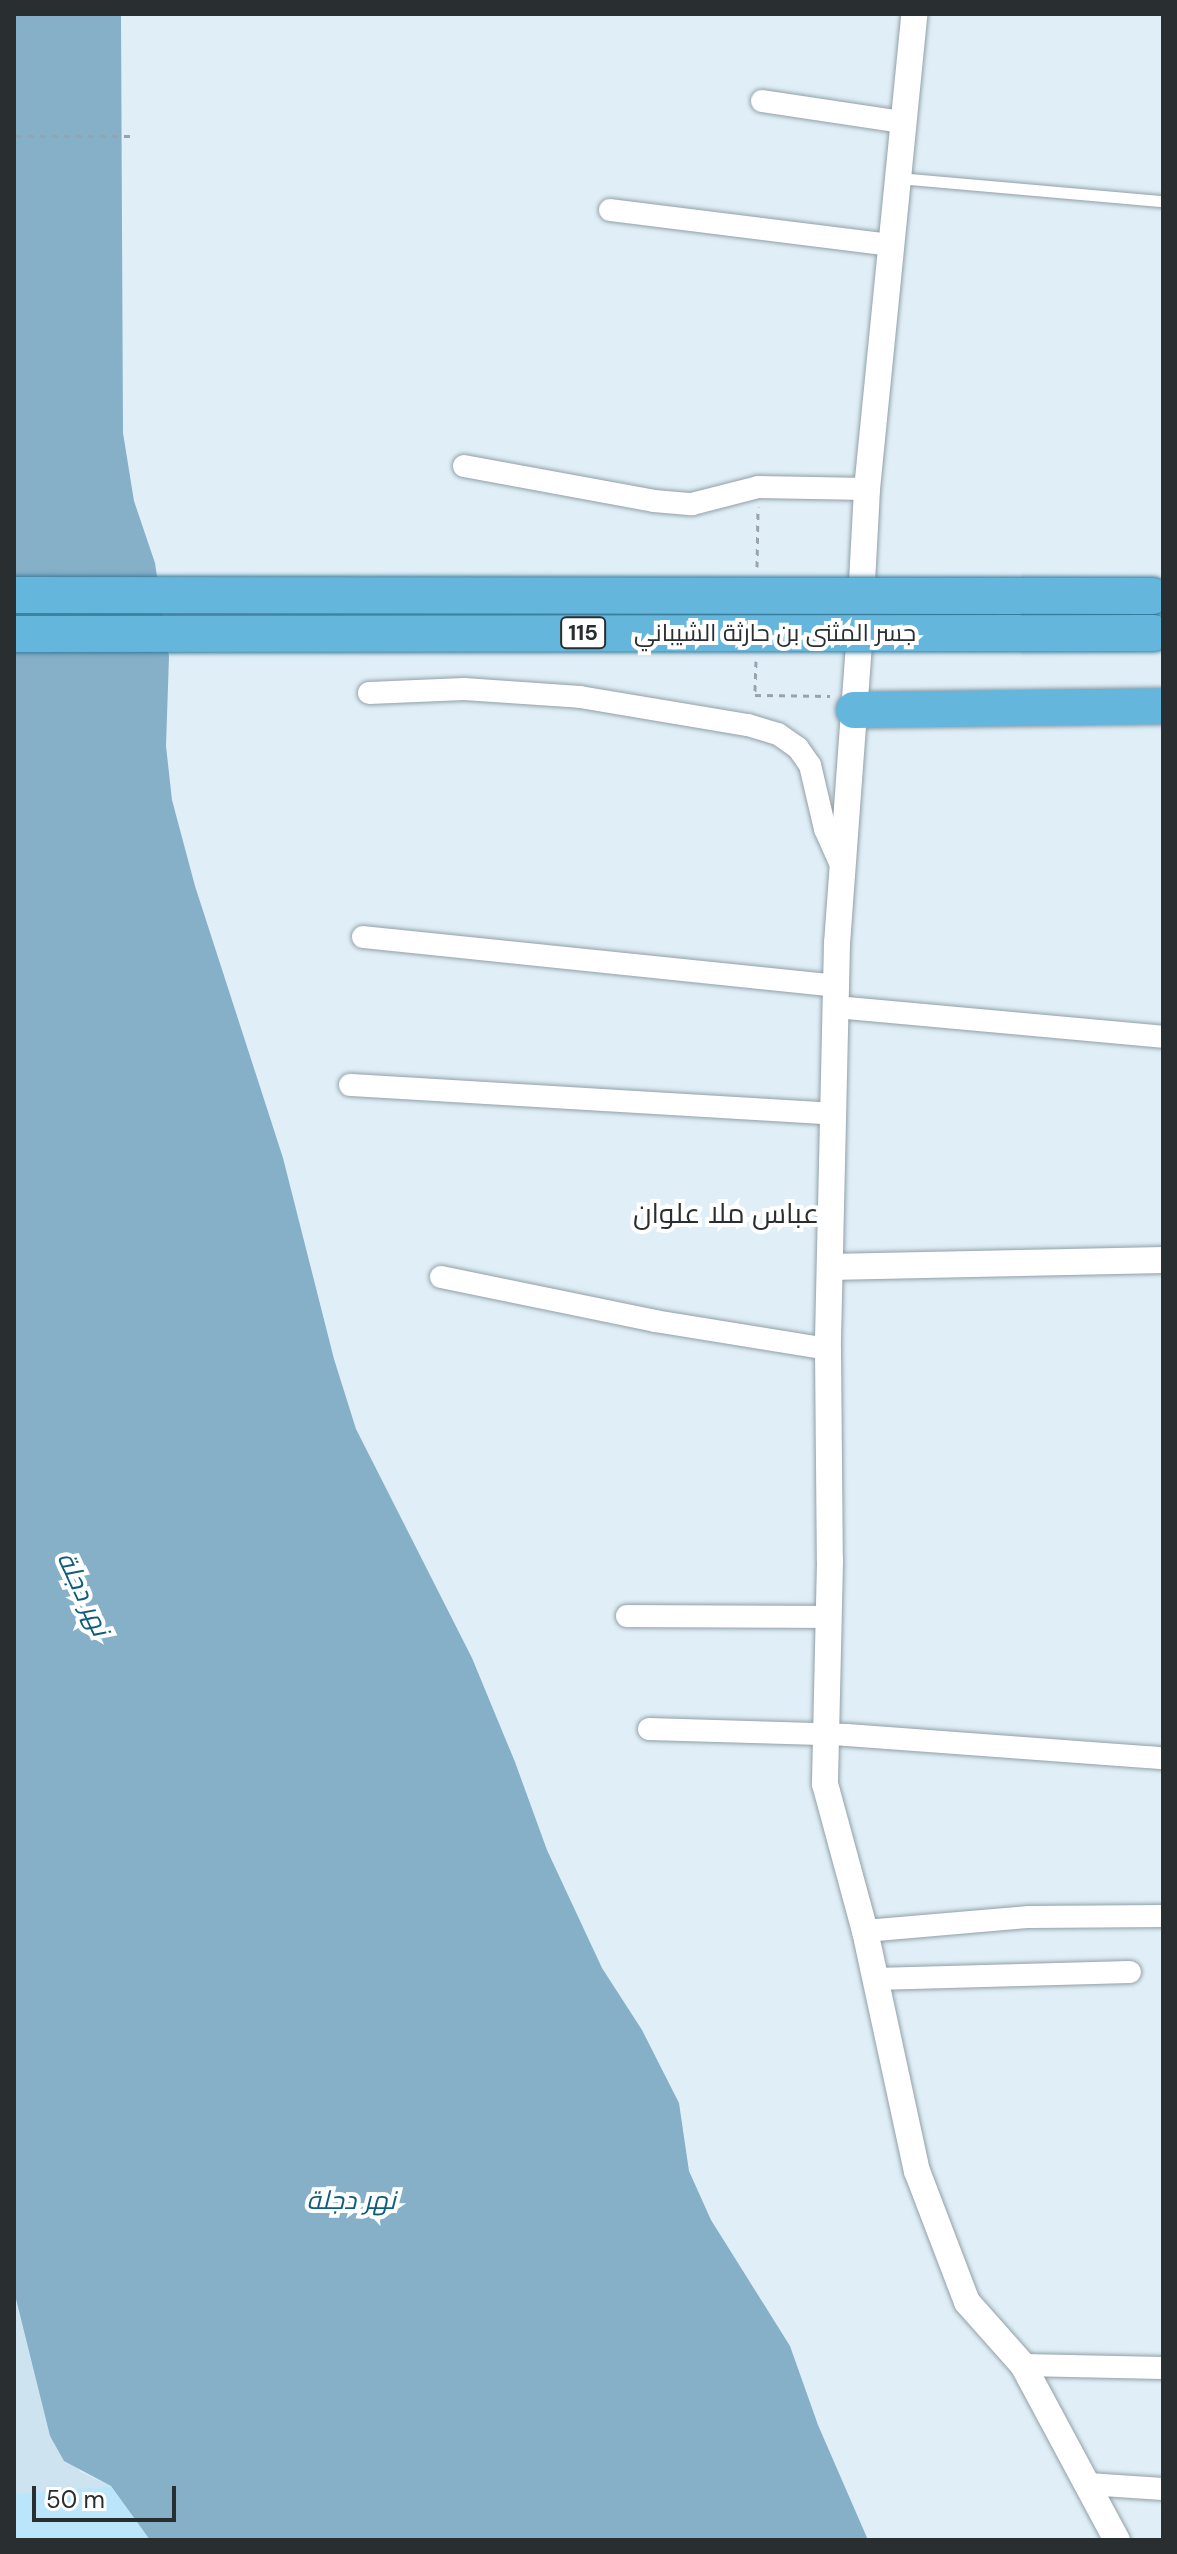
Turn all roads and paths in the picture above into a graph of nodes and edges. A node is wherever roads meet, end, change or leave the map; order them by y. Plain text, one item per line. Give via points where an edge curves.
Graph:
1 (914, 14) edge
2 (762, 101) dead end
3 (903, 122) junction
4 (16, 136) edge
5 (130, 136) dead end
6 (898, 178) junction
7 (1163, 201) edge
8 (610, 210) dead end
9 (891, 245) junction
10 (464, 466) dead end
11 (867, 489) junction
12 (757, 526) dead end
13 (757, 569) dead end
14 (862, 582) dead end
15 (14, 595) edge
16 (1157, 596) edge
17 (1158, 633) edge
18 (14, 634) edge
19 (859, 644) dead end
20 (756, 659) dead end
21 (369, 693) dead end
22 (855, 703) junction
23 (1163, 706) edge
24 (840, 863) junction
25 (363, 937) dead end
26 (836, 997) junction
27 (1163, 1037) edge
28 (350, 1085) dead end
29 (833, 1114) junction
30 (1163, 1260) edge
31 (830, 1267) junction
32 (441, 1277) dead end
33 (828, 1349) junction
34 (627, 1616) dead end
35 (829, 1617) junction
36 (649, 1729) dead end
37 (824, 1737) junction
38 (1163, 1758) edge
39 (1163, 1916) edge
40 (865, 1931) junction
41 (1130, 1972) dead end
42 (875, 1979) junction
43 (1023, 2365) junction
44 (1163, 2368) edge
45 (1088, 2484) junction
46 (1163, 2489) edge
47 (1117, 2540) edge

1 - 3 street
2 - 3 street
3 - 6 street
4 - 5 path
6 - 7 lane
6 - 9 street
8 - 9 street
9 - 11 street
10 - 11 street via 692,504 758,487
11 - 14 street
12 - 13 path
15 - 16 highway, جسر المثنى بن حارثة الشيباني / 115, bridge
17 - 18 highway, جسر المثنى بن حارثة الشيباني / 115, bridge
19 - 22 street
20 - 22 path via 755,695
21 - 24 street via 464,689 580,697 778,734 810,765 825,829
22 - 23 highway
22 - 24 street
24 - 26 street
25 - 26 street
26 - 27 street
26 - 29 street
28 - 29 street
29 - 31 street
30 - 31 street
31 - 33 street
32 - 33 street via 655,1321
33 - 35 street
34 - 35 street
35 - 37 street
36 - 37 street
37 - 38 street
37 - 40 street via 825,1784
39 - 40 street via 1029,1917
40 - 42 street
41 - 42 street
42 - 43 street via 917,2171 950,2258 967,2302
43 - 44 street
43 - 45 street
45 - 46 street
45 - 47 street

